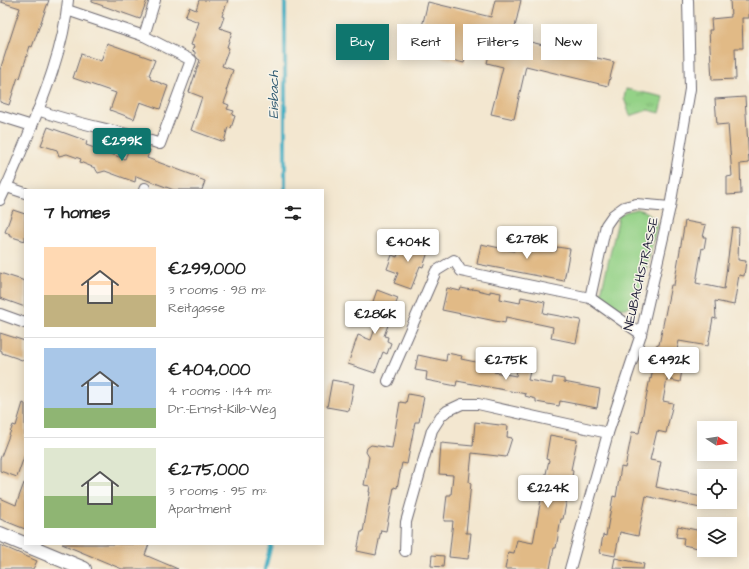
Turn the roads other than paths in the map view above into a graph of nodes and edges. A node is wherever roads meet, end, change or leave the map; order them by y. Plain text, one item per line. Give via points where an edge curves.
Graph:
1 (155, 0) edge
2 (688, 0) edge
3 (68, 5) edge
4 (144, 36) junction
5 (38, 110) junction
6 (0, 116) edge
7 (32, 126) junction
8 (7, 187) junction
9 (24, 193) edge
10 (0, 200) edge
11 (670, 208) junction
12 (590, 298) junction
13 (0, 314) edge
14 (24, 324) edge
15 (641, 334) junction
16 (388, 380) dead end
17 (608, 433) junction
18 (0, 534) edge
19 (24, 544) edge
20 (26, 545) edge
21 (405, 551) dead end
22 (84, 569) edge
23 (570, 569) edge

1 - 4 street
2 - 11 street, NEUBACHSTRASSE via 690,89
3 - 4 street
3 - 5 street via 58,52
4 - 5 street via 191,60 160,144 134,135 62,119
5 - 7 street
6 - 7 street
7 - 8 street
8 - 9 street
8 - 10 street
11 - 12 street via 636,204 613,215 606,225
11 - 15 street, NEUBACHSTRASSE
12 - 15 street
12 - 16 street via 461,271 454,260 436,271
13 - 14 street
15 - 17 street, NEUBACHSTRASSE
17 - 21 street via 478,404 462,404 447,411 432,430 406,522
17 - 23 street, NEUBACHSTRASSE
18 - 19 street
20 - 22 street

